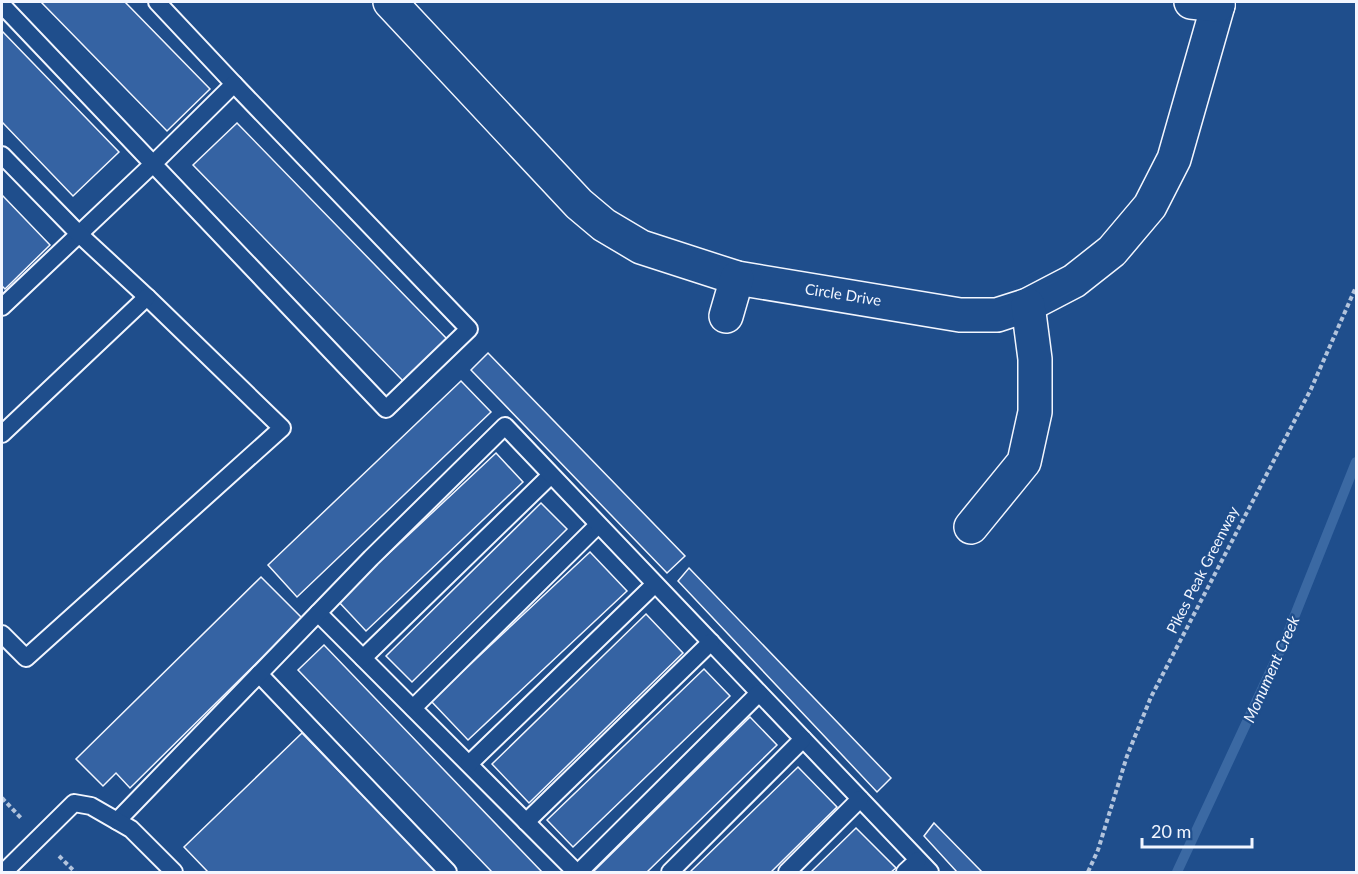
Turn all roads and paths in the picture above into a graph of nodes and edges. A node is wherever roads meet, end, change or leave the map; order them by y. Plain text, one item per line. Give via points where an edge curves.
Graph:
1 (157, 2) edge
2 (390, 2) edge
3 (1210, 3) edge
4 (2, 5) edge
5 (234, 84) junction
6 (2, 155) edge
7 (153, 164) junction
8 (79, 234) junction
9 (737, 278) junction
10 (1356, 287) edge
11 (147, 297) junction
12 (1028, 305) junction
13 (2, 308) edge
14 (726, 316) dead end
15 (2, 434) edge
16 (552, 475) junction
17 (598, 525) junction
18 (971, 527) dead end
19 (655, 584) junction
20 (318, 613) junction
21 (2, 634) edge
22 (711, 642) junction
23 (363, 658) junction
24 (259, 674) junction
25 (759, 693) junction
26 (413, 708) junction
27 (803, 739) junction
28 (469, 764) junction
29 (860, 799) junction
30 (117, 821) junction
31 (526, 822) junction
32 (918, 860) junction
33 (4, 873) edge
34 (174, 873) edge
35 (448, 873) edge
36 (577, 873) edge
37 (670, 873) edge
38 (787, 873) edge
39 (905, 873) edge
40 (930, 873) edge
41 (1088, 873) edge

1 - 5 lane
2 - 9 street, Circle Drive via 579,204 604,225 641,248
3 - 12 street, Circle Drive via 1174,159 1150,207 1112,251 1074,281
4 - 7 lane
5 - 7 lane
5 - 7 lane via 469,329 386,410
6 - 8 lane
7 - 8 lane
8 - 11 lane
8 - 13 lane
9 - 12 street, Circle Drive via 960,315 997,315
9 - 14 street
10 - 41 path, Pikes Peak Greenway via 1311,389 1151,697
11 - 15 lane
11 - 21 lane via 282,428 26,658
12 - 18 street via 1035,359 1035,412 1023,462
16 - 17 lane
16 - 20 lane via 505,426
16 - 23 lane
17 - 19 lane
17 - 26 lane
19 - 22 lane
19 - 28 lane
20 - 23 lane
20 - 24 lane
22 - 25 lane
22 - 31 lane
23 - 26 lane
24 - 30 lane
24 - 35 lane
25 - 27 lane
25 - 36 lane
26 - 28 lane
27 - 29 lane
27 - 37 lane
28 - 31 lane
29 - 32 lane
29 - 38 lane
30 - 33 lane via 91,806 74,803
30 - 34 lane via 131,829
31 - 36 lane
32 - 39 lane
32 - 40 lane

